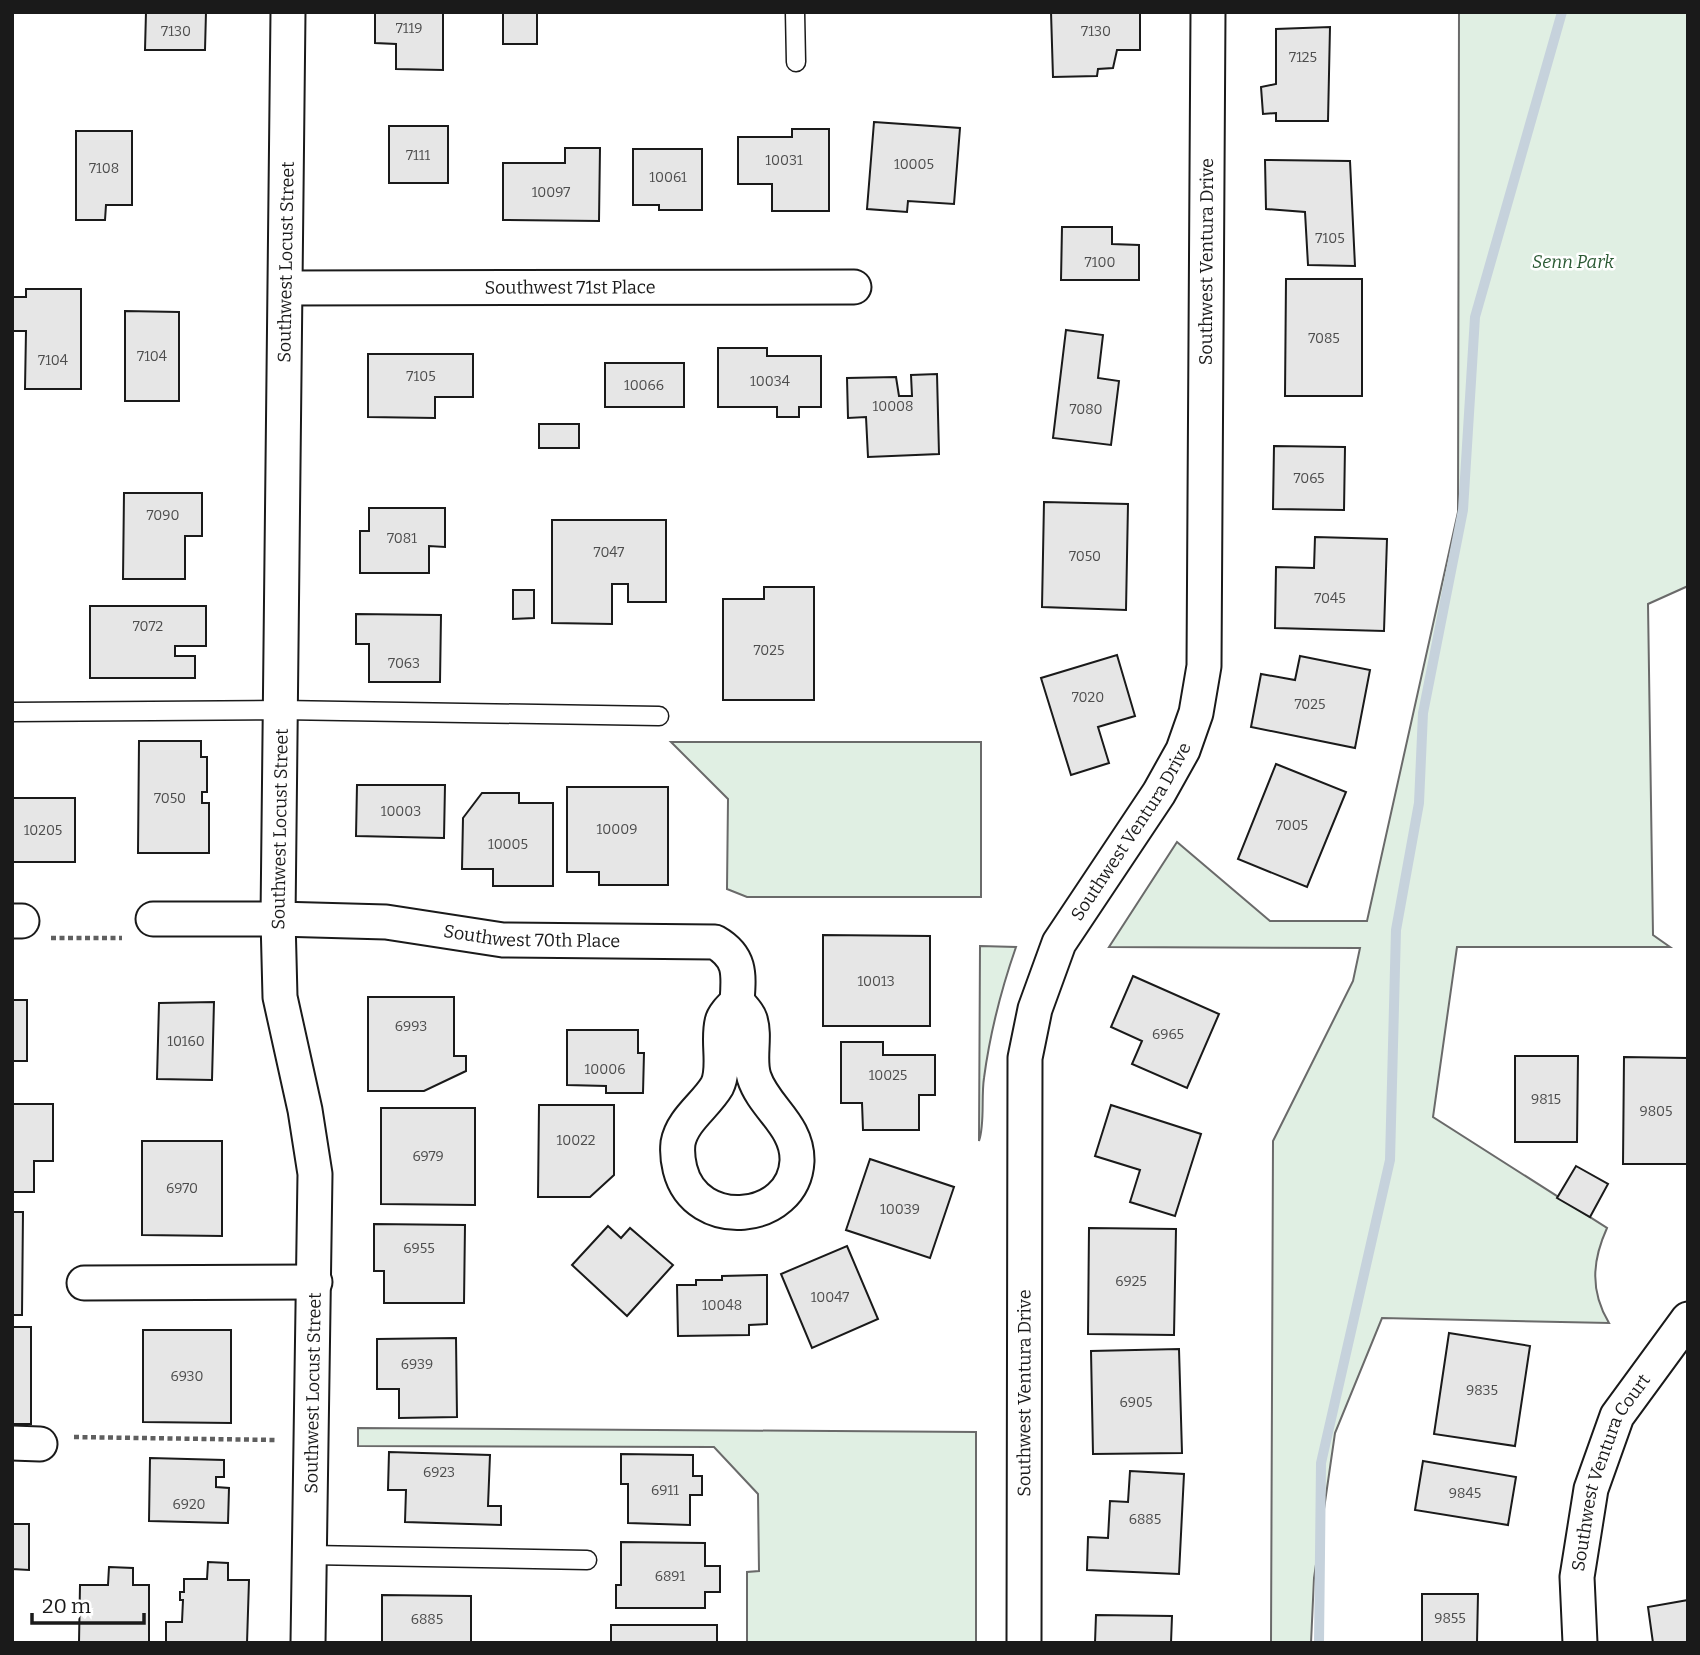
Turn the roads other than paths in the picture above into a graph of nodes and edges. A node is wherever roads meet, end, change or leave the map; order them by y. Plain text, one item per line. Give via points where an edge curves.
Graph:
1 (288, 12) edge
2 (796, 12) edge
3 (1208, 12) edge
4 (796, 62) dead end
5 (286, 288) junction
6 (854, 288) dead end
7 (281, 710) junction
8 (12, 712) edge
9 (659, 716) dead end
10 (153, 919) road end
11 (278, 919) junction
12 (737, 1002) junction
13 (315, 1282) junction
14 (84, 1283) dead end
15 (1688, 1319) edge
16 (310, 1555) junction
17 (587, 1560) dead end
18 (308, 1643) edge
19 (1024, 1643) edge
20 (1580, 1643) edge

1 - 5 street, Southwest Locust Street
2 - 4 lane
3 - 19 street, Southwest Ventura Drive via 1204,666 1196,713 1183,750 1059,943 1035,1009 1025,1058
5 - 6 street, Southwest 71st Place
5 - 7 street, Southwest Locust Street
7 - 8 lane
7 - 9 lane
7 - 11 street, Southwest Locust Street
10 - 11 street, Southwest 70th Place
11 - 12 street, Southwest 70th Place via 386,922 503,940 715,942 728,950 737,965
11 - 13 street, Southwest Locust Street via 279,997 315,1174
12 - 12 street, Southwest 70th Place via 722,1020 718,1083 678,1141 682,1177 690,1191 712,1209 726,1213 766,1205 784,1192 797,1161 788,1127 753,1075 750,1018
13 - 14 street
13 - 16 street, Southwest Locust Street
15 - 20 street, Southwest Ventura Court via 1617,1416 1591,1489 1577,1577
16 - 17 lane
16 - 18 street, Southwest Locust Street

